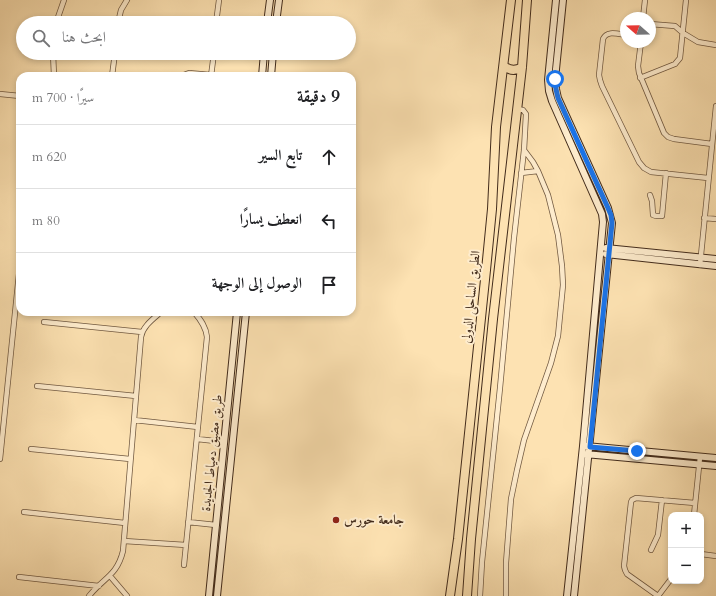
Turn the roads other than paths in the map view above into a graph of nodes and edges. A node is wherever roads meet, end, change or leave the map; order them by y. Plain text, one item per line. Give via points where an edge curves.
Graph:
1 (64, 0) edge
2 (127, 0) edge
3 (219, 0) edge
4 (270, 0) edge
5 (279, 0) edge
6 (511, 0) edge
7 (528, 0) edge
8 (556, 0) edge
9 (563, 0) edge
10 (645, 0) edge
11 (686, 0) edge
12 (644, 12) edge
13 (58, 16) edge
14 (120, 16) edge
15 (217, 16) edge
16 (268, 16) edge
17 (277, 16) edge
18 (656, 24) edge
19 (683, 32) junction
20 (620, 34) edge
21 (716, 45) edge
22 (640, 48) edge
23 (53, 60) edge
24 (114, 60) edge
25 (213, 60) edge
26 (263, 60) edge
27 (272, 60) edge
28 (504, 66) junction
29 (522, 67) junction
30 (54, 72) edge
31 (113, 72) edge
32 (211, 72) edge
33 (262, 72) edge
34 (271, 72) edge
35 (640, 78) junction
36 (0, 94) edge
37 (16, 96) edge
38 (716, 106) edge
39 (517, 109) junction
40 (712, 144) junction
41 (524, 150) junction
42 (538, 171) junction
43 (521, 173) junction
44 (666, 173) junction
45 (708, 178) junction
46 (650, 195) dead end
47 (704, 218) junction
48 (716, 219) edge
49 (601, 250) junction
50 (609, 251) junction
51 (716, 260) edge
52 (700, 261) junction
53 (716, 266) edge
54 (16, 303) edge
55 (157, 316) edge
56 (197, 316) edge
57 (237, 316) edge
58 (246, 316) edge
59 (44, 322) dead end
60 (142, 332) junction
61 (37, 386) dead end
62 (136, 396) junction
63 (134, 420) junction
64 (198, 427) junction
65 (197, 439) junction
66 (224, 442) junction
67 (583, 446) junction
68 (590, 447) junction
69 (30, 449) dead end
70 (582, 454) junction
71 (589, 454) junction
72 (700, 457) junction
73 (716, 458) edge
74 (0, 459) edge
75 (130, 459) junction
76 (700, 464) junction
77 (716, 466) edge
78 (662, 500) junction
79 (695, 503) junction
80 (24, 512) dead end
81 (694, 512) edge
82 (188, 522) junction
83 (125, 523) junction
84 (216, 525) junction
85 (124, 541) junction
86 (186, 545) junction
87 (651, 550) dead end
88 (704, 554) edge
89 (716, 556) edge
90 (184, 565) dead end
91 (110, 576) junction
92 (19, 577) dead end
93 (668, 583) edge
94 (99, 586) junction
95 (89, 596) edge
96 (127, 596) edge
97 (209, 596) edge
98 (218, 596) edge
99 (450, 596) edge
100 (467, 596) edge
101 (480, 596) edge
102 (506, 596) edge
103 (567, 596) edge
104 (574, 596) edge

1 - 13 street
2 - 14 street
3 - 15 street
4 - 16 main road
5 - 17 main road
6 - 28 highway, الطريق الساحلى الدولى
7 - 29 highway, الطريق الساحلى الدولى
8 - 49 main road via 548,75 549,91 602,214 604,226
9 - 50 main road via 555,73 556,89 610,212 612,223
10 - 12 street
11 - 19 street
18 - 19 street via 675,26
19 - 21 street via 698,42
19 - 35 street via 680,58 676,63
20 - 44 street via 608,33 603,37 600,82 640,164 648,171
22 - 35 street via 638,68
23 - 30 street
24 - 31 street
25 - 32 street
26 - 33 main road
27 - 34 main road
28 - 29 highway via 510,70
28 - 99 highway, الطريق الساحلى الدولى via 496,127 486,270
29 - 39 highway, الطريق الساحلى الدولى
35 - 40 street via 666,135 674,139
36 - 37 street
38 - 40 street
39 - 41 street via 523,110 526,114
39 - 100 highway, الطريق الساحلى الدولى via 494,311
40 - 45 street
41 - 42 street
41 - 43 street
42 - 43 street
42 - 102 street via 548,195 558,235 563,285 558,336 524,440 511,499
43 - 101 street
44 - 45 street
44 - 46 street via 662,216 654,215
45 - 47 street
47 - 48 street
47 - 52 street
49 - 50 main road
49 - 67 main road
50 - 52 main road
50 - 68 main road
51 - 52 main road
52 - 53 main road
54 - 74 street
55 - 60 street
56 - 64 street via 203,323 207,337
57 - 66 main road, طريق مضيق دمياط الجديدة
58 - 98 main road, طريق مضيق دمياط الجديدة
59 - 60 street
60 - 62 street
61 - 62 street
62 - 63 street
63 - 64 street
63 - 75 street
64 - 65 street
65 - 66 street
65 - 82 street
66 - 84 main road, طريق مضيق دمياط الجديدة
67 - 68 main road
67 - 70 main road
68 - 71 main road
68 - 72 main road
69 - 75 street
70 - 71 main road
70 - 103 main road
71 - 76 main road
71 - 104 main road
72 - 73 main road
72 - 76 street
75 - 83 street
76 - 77 main road
76 - 79 street
78 - 79 street
78 - 87 street via 658,535
78 - 93 street via 636,498 631,501 624,568 627,574 658,596
79 - 81 street
80 - 83 street
82 - 84 street
82 - 86 street
83 - 85 street
84 - 97 main road, طريق مضيق دمياط الجديدة
85 - 86 street
85 - 91 street via 119,562
86 - 90 street
88 - 89 street
91 - 94 street
91 - 96 street
92 - 94 street
94 - 95 street

